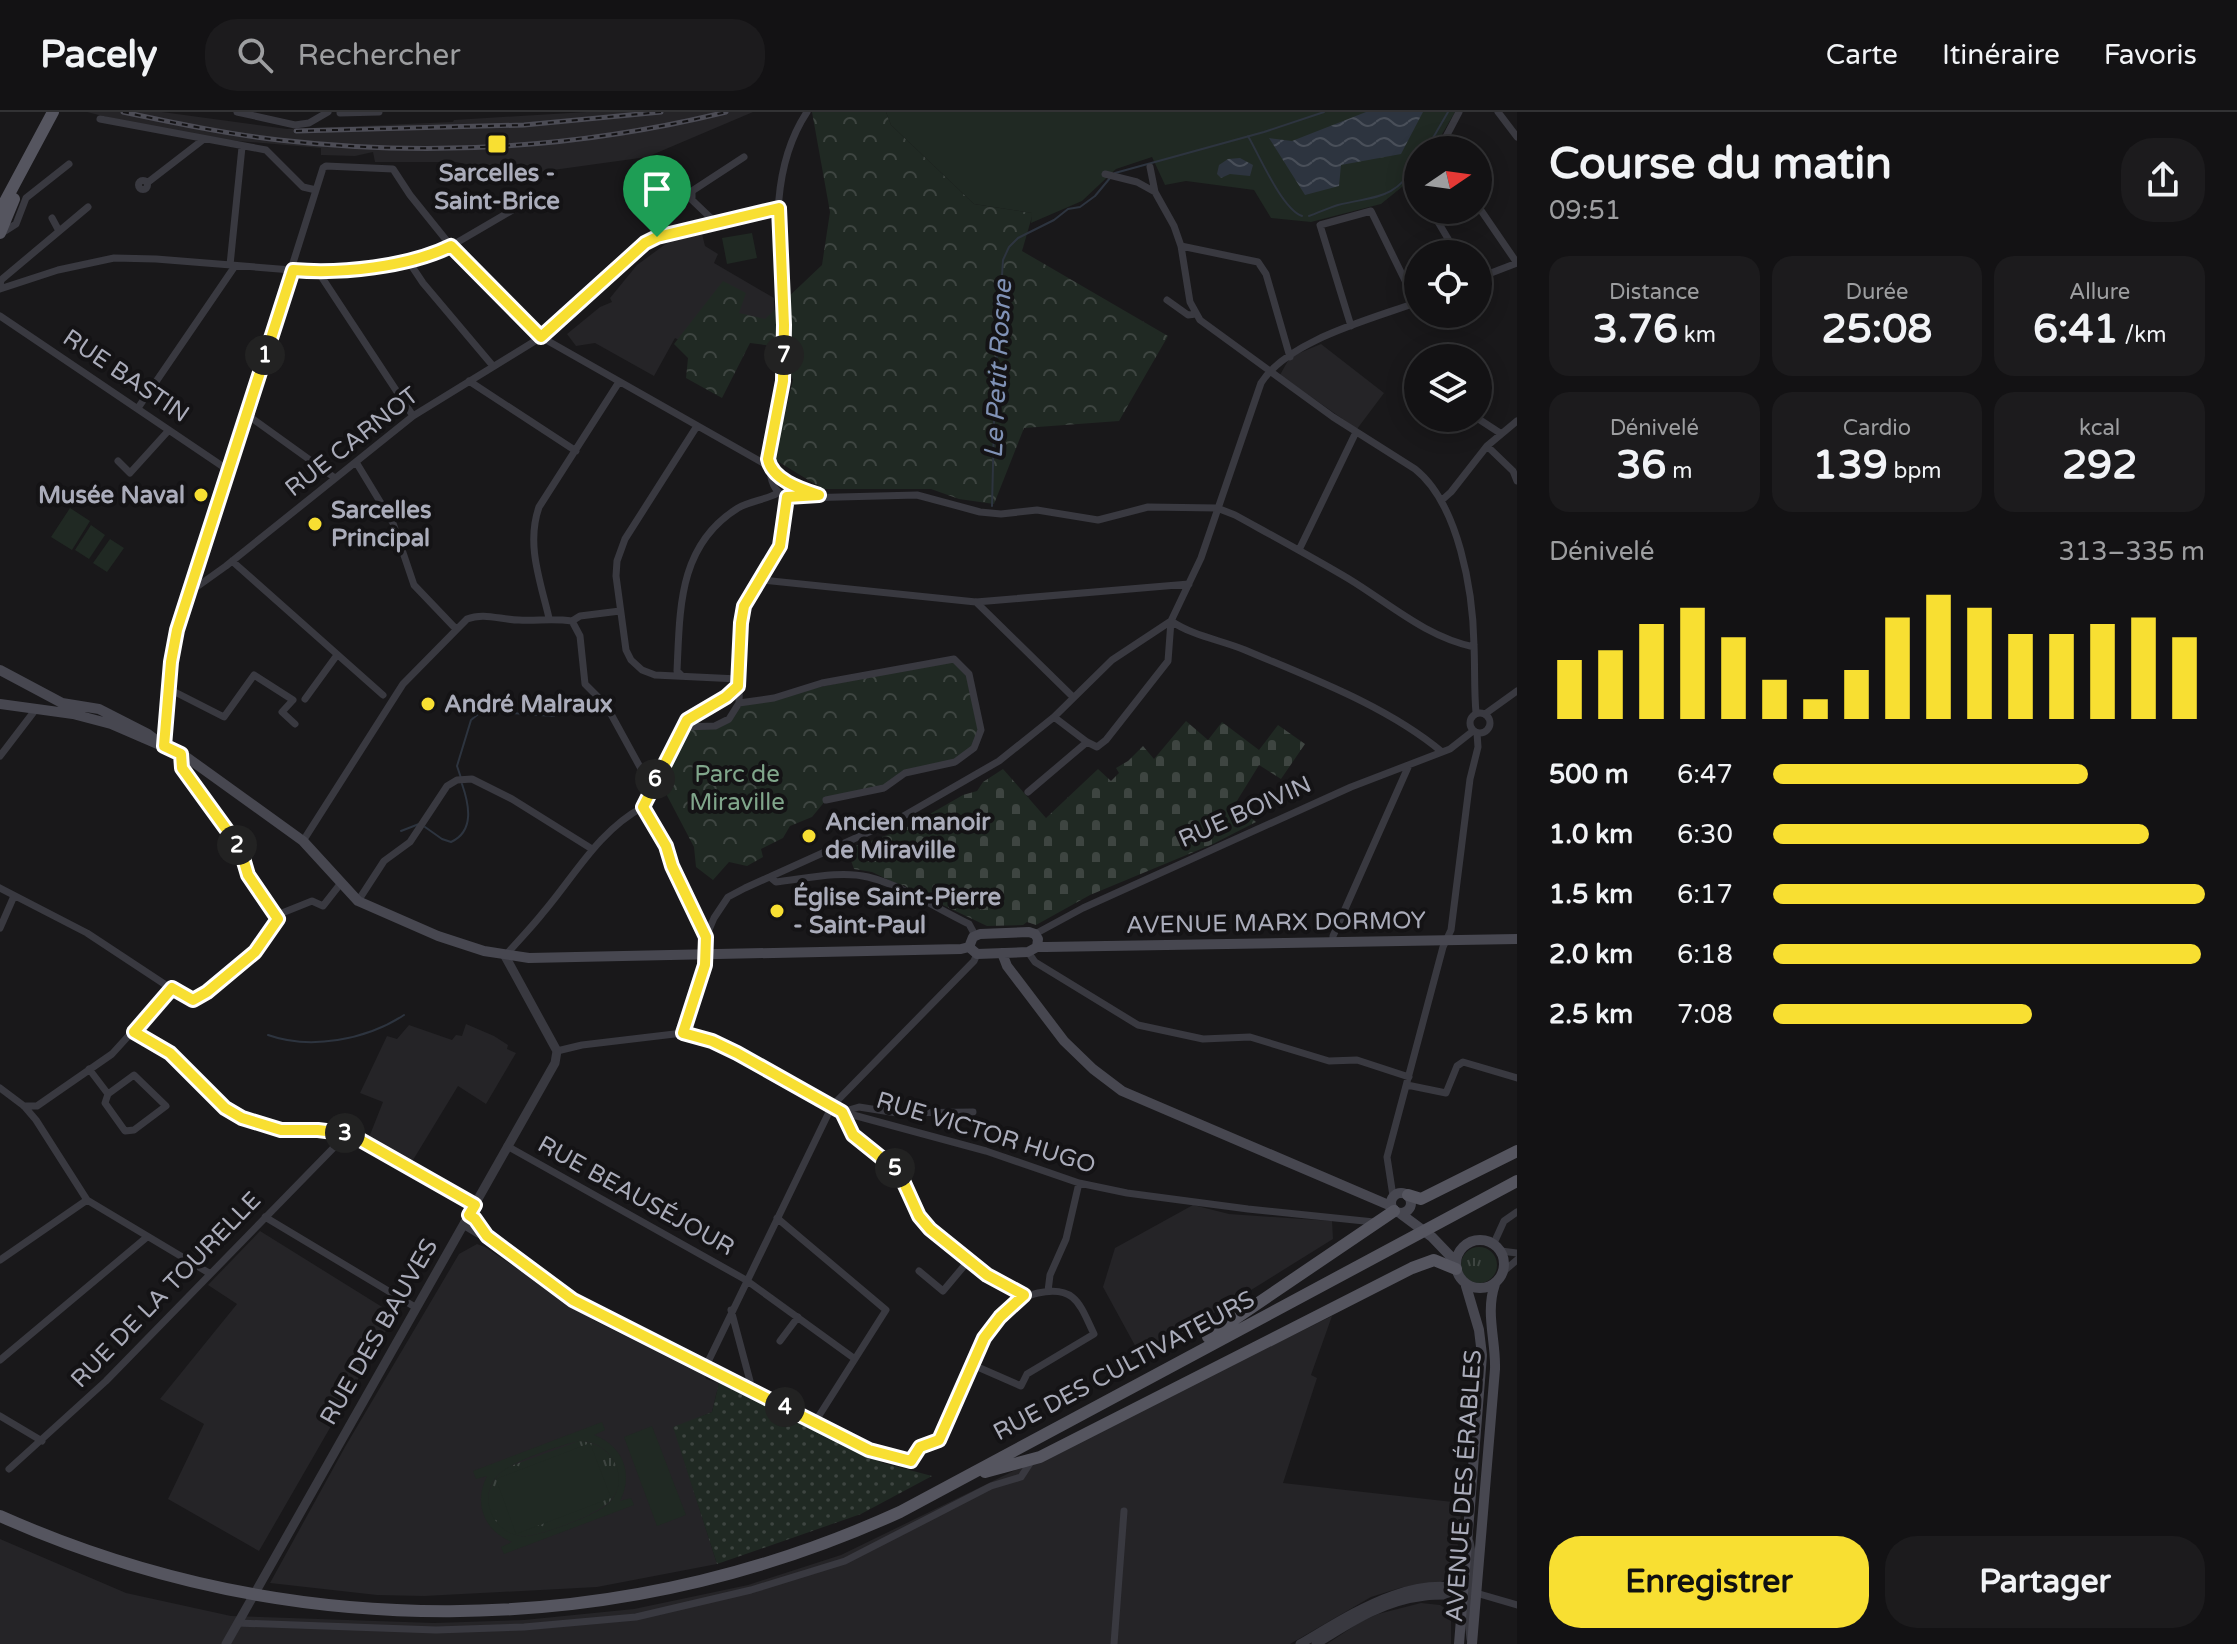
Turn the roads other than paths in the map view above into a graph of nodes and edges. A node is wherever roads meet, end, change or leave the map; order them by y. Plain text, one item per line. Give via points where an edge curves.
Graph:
1 (53, 112) edge
2 (237, 112) edge
3 (329, 112) edge
4 (340, 112) edge
5 (379, 112) edge
6 (807, 112) edge
7 (1459, 112) edge
8 (1498, 112) edge
9 (100, 119) dead end
10 (40, 135) junction
11 (1446, 136) edge
12 (1517, 137) edge
13 (204, 139) junction
14 (242, 147) junction
15 (744, 157) dead end
16 (69, 164) dead end
17 (1150, 167) dead end
18 (1105, 174) dead end
19 (147, 183) dead end
20 (316, 190) junction
21 (1155, 192) junction
22 (528, 201) dead end
23 (88, 207) dead end
24 (779, 208) junction
25 (0, 211) edge
26 (52, 218) dead end
27 (716, 223) junction
28 (1490, 224) edge
29 (1, 230) edge
30 (59, 231) junction
31 (451, 246) junction
32 (1181, 246) junction
33 (409, 262) junction
34 (1517, 263) edge
35 (233, 265) junction
36 (293, 270) junction
37 (317, 270) junction
38 (1492, 273) edge
39 (1404, 276) edge
40 (0, 288) edge
41 (1167, 300) dead end
42 (1404, 307) edge
43 (1196, 314) junction
44 (0, 316) edge
45 (1351, 326) junction
46 (541, 337) junction
47 (1290, 357) junction
48 (493, 366) junction
49 (1269, 371) junction
50 (469, 381) junction
51 (619, 382) junction
52 (138, 408) junction
53 (246, 414) junction
54 (413, 416) junction
55 (1517, 421) edge
56 (697, 426) junction
57 (1492, 428) edge
58 (169, 430) junction
59 (1356, 432) junction
60 (1500, 433) junction
61 (1487, 446) junction
62 (576, 451) junction
63 (118, 461) dead end
64 (356, 462) junction
65 (770, 467) junction
66 (228, 470) junction
67 (779, 476) junction
68 (335, 478) junction
69 (1517, 481) edge
70 (789, 483) junction
71 (774, 484) junction
72 (778, 493) junction
73 (819, 495) junction
74 (787, 497) junction
75 (1442, 500) junction
76 (1217, 508) junction
77 (1299, 550) junction
78 (232, 561) junction
79 (761, 580) junction
80 (1189, 584) junction
81 (193, 585) junction
82 (976, 602) junction
83 (620, 611) junction
84 (549, 618) junction
85 (572, 621) junction
86 (1171, 621) junction
87 (456, 629) junction
88 (1474, 647) junction
89 (337, 655) junction
90 (0, 670) edge
91 (682, 676) junction
92 (169, 689) junction
93 (738, 691) junction
94 (1517, 691) edge
95 (383, 695) dead end
96 (1073, 697) junction
97 (305, 699) dead end
98 (0, 704) edge
99 (36, 709) junction
100 (1480, 714) junction
101 (1054, 717) junction
102 (295, 724) dead end
103 (682, 727) junction
104 (1475, 732) junction
105 (1087, 742) junction
106 (164, 746) junction
107 (1442, 752) junction
108 (181, 754) junction
109 (0, 756) edge
110 (1409, 765) junction
111 (651, 787) junction
112 (1028, 792) dead end
113 (826, 800) dead end
114 (643, 807) junction
115 (303, 841) junction
116 (592, 849) junction
117 (773, 880) junction
118 (341, 883) junction
119 (0, 888) edge
120 (14, 896) junction
121 (358, 901) junction
122 (714, 918) junction
123 (278, 919) junction
124 (697, 920) junction
125 (0, 928) edge
126 (1035, 934) junction
127 (975, 935) junction
128 (706, 937) junction
129 (1449, 939) junction
130 (1517, 939) edge
131 (1333, 943) junction
132 (973, 950) junction
133 (1033, 950) junction
134 (1002, 953) junction
135 (707, 955) junction
136 (505, 956) junction
137 (172, 988) junction
138 (134, 1032) junction
139 (683, 1033) junction
140 (557, 1051) junction
141 (89, 1069) junction
142 (1517, 1078) edge
143 (1408, 1081) junction
144 (0, 1088) edge
145 (108, 1094) junction
146 (24, 1106) junction
147 (832, 1106) junction
148 (842, 1112) junction
149 (973, 1112) dead end
150 (347, 1134) junction
151 (507, 1146) junction
152 (1517, 1151) edge
153 (1517, 1181) edge
154 (1079, 1183) junction
155 (87, 1200) junction
156 (1397, 1203) junction
157 (475, 1205) junction
158 (1517, 1212) edge
159 (469, 1215) junction
160 (265, 1217) junction
161 (777, 1218) junction
162 (1374, 1222) dead end
163 (463, 1225) junction
164 (487, 1236) junction
165 (147, 1237) junction
166 (1436, 1241) junction
167 (1464, 1245) junction
168 (1498, 1247) junction
169 (1517, 1253) edge
170 (0, 1260) edge
171 (969, 1260) junction
172 (1517, 1260) edge
173 (1456, 1265) junction
174 (919, 1271) dead end
175 (1504, 1271) junction
176 (209, 1273) junction
177 (746, 1280) junction
178 (1495, 1284) junction
179 (1466, 1286) junction
180 (1048, 1291) junction
181 (1024, 1295) junction
182 (415, 1307) junction
183 (731, 1310) junction
184 (798, 1317) junction
185 (780, 1341) dead end
186 (855, 1359) junction
187 (0, 1360) edge
188 (973, 1365) junction
189 (705, 1368) junction
190 (748, 1388) junction
191 (0, 1416) edge
192 (815, 1422) junction
193 (42, 1441) junction
194 (1024, 1444) junction
195 (1032, 1460) junction
196 (9, 1469) dead end
197 (938, 1490) junction
198 (925, 1497) junction
199 (0, 1509) edge
200 (1124, 1511) dead end
201 (0, 1516) edge
202 (1468, 1538) junction
203 (1447, 1588) junction
204 (1468, 1593) junction
205 (1517, 1605) edge
206 (238, 1623) junction
207 (226, 1644) edge
208 (1114, 1644) edge
209 (1300, 1644) edge
210 (1316, 1644) edge
211 (1459, 1644) edge
212 (1472, 1644) edge

1 - 10 main road
2 - 3 street via 295,125
3 - 4 street
4 - 5 street
6 - 24 street via 786,158
7 - 11 street
8 - 12 street
9 - 13 street
10 - 25 main road
10 - 29 main road
13 - 14 street
13 - 19 street
14 - 20 street via 266,150 303,187
14 - 35 street
15 - 27 street via 692,191 692,200
16 - 29 street via 26,198 16,224
17 - 21 street
18 - 21 street
20 - 31 street via 323,168 395,170
20 - 36 street
21 - 32 street
22 - 31 street
23 - 30 street
24 - 27 street, RUE CARNOT
24 - 65 street via 783,381
26 - 30 street
27 - 46 street, RUE CARNOT via 645,243
28 - 34 street
30 - 40 street via 1,280
31 - 33 street
31 - 46 street
32 - 43 street
32 - 47 street via 1258,262
33 - 37 street
33 - 48 street
34 - 38 street
35 - 36 street
35 - 40 street via 114,258
35 - 52 street
36 - 37 street
36 - 53 street
37 - 54 street
39 - 45 street via 1371,211 1320,225
41 - 43 street via 1188,315
42 - 45 street
43 - 49 street
44 - 52 street, RUE BASTIN
45 - 47 street
46 - 48 street, RUE CARNOT
46 - 51 street
47 - 49 street
48 - 50 street, RUE CARNOT
49 - 59 street
49 - 76 street
50 - 54 street, RUE CARNOT
50 - 62 street
51 - 56 street
51 - 62 street
52 - 58 street, RUE BASTIN
53 - 66 street
53 - 68 street
54 - 64 street, RUE CARNOT
55 - 60 street
56 - 65 street
56 - 83 street via 625,539 617,561
57 - 60 street
58 - 63 street via 130,473
58 - 66 street, RUE BASTIN
59 - 75 street via 1425,476
59 - 77 street
60 - 61 street
61 - 69 street
61 - 75 street
62 - 84 street via 539,507 532,537
64 - 68 street, RUE CARNOT
64 - 87 street via 393,523 414,585
65 - 67 street
65 - 71 street
66 - 81 street
67 - 70 street
67 - 71 street
68 - 78 street, RUE CARNOT
70 - 73 street
70 - 74 street
71 - 72 street
72 - 74 street
72 - 91 street via 725,517 695,556 681,601 677,671
73 - 74 street
73 - 76 street via 917,495 1001,514 1037,510 1098,520 1148,507
74 - 79 street via 780,546
75 - 88 street via 1465,579
76 - 77 street
76 - 80 street
77 - 88 street via 1418,625
78 - 81 street, RUE CARNOT
78 - 89 street
79 - 82 street
79 - 93 street via 744,606
80 - 82 street
80 - 86 street
81 - 92 street via 177,630
82 - 96 street
83 - 85 street
83 - 91 street via 631,660 655,675
84 - 85 street
84 - 87 street via 474,616
85 - 111 street via 580,636 585,684 606,705
86 - 96 street via 1112,660
86 - 105 street via 1168,661 1106,740 1097,747
86 - 107 street via 1375,707
87 - 115 street via 403,684
88 - 100 street
89 - 95 street
89 - 97 street
90 - 106 main road via 62,703 109,714
91 - 93 street
92 - 102 street via 224,717 254,675 293,700 282,712
92 - 106 street
93 - 103 street
93 - 103 street via 729,719 715,726
93 - 113 street via 774,698 822,683 954,659 969,674 981,730 974,748 955,762 905,773 884,788
94 - 100 street
96 - 101 street
98 - 99 main road
99 - 106 main road via 111,724
99 - 109 street
100 - 104 street via 1470,721
100 - 104 street via 1490,726
101 - 105 street
101 - 117 street via 999,761 910,813
103 - 111 street
104 - 107 street, RUE BOIVIN
104 - 129 street via 1478,747
105 - 112 street
106 - 108 main road
107 - 110 street, RUE BOIVIN
108 - 115 main road
108 - 123 street via 182,768 240,848 248,875
110 - 126 street, RUE BOIVIN via 1186,860
110 - 131 street
111 - 114 street
114 - 116 street
114 - 124 street
115 - 118 main road
116 - 121 street via 512,799 472,779 461,780 447,786
116 - 136 street
117 - 122 street via 732,895
117 - 127 street via 866,876 969,924
118 - 121 main road
118 - 123 street via 323,906 312,901
119 - 120 street
120 - 125 street
120 - 137 street via 87,933
121 - 136 main road, AVENUE MARX DORMOY via 438,936
122 - 124 street
122 - 128 street
123 - 137 street via 255,952 207,992 193,1000
124 - 128 street
126 - 127 main road
126 - 133 main road
127 - 132 main road
128 - 135 street
129 - 130 main road, AVENUE MARX DORMOY
129 - 131 main road, AVENUE MARX DORMOY
129 - 143 street
131 - 133 main road, AVENUE MARX DORMOY
132 - 134 main road, AVENUE MARX DORMOY
132 - 135 main road, AVENUE MARX DORMOY
132 - 147 street via 974,961
133 - 134 main road, AVENUE MARX DORMOY
133 - 143 street via 1035,962 1138,1025 1203,1039 1250,1037 1329,1061 1357,1060
134 - 156 main road via 1064,1041 1122,1091
135 - 136 main road, AVENUE MARX DORMOY
135 - 139 street
136 - 140 street
137 - 138 street
138 - 141 street
138 - 150 street via 170,1053 242,1118 281,1130
139 - 140 street, RUE VICTOR HUGO
139 - 147 street, RUE VICTOR HUGO via 737,1053
140 - 151 street, RUE DES BAUVES
141 - 145 street
141 - 146 street via 37,1106
142 - 143 street via 1463,1062 1446,1093
143 - 156 street via 1387,1157
144 - 146 street
145 - 145 street via 105,1103 125,1131 166,1106 134,1075
146 - 155 street
147 - 148 street, RUE VICTOR HUGO
147 - 161 street
148 - 149 street via 859,1107 897,1113
148 - 154 street, RUE VICTOR HUGO
148 - 171 street via 853,1135 899,1172 930,1229
150 - 157 street
150 - 160 street, RUE DE LA TOURELLE
151 - 157 street, RUE DES BAUVES
151 - 177 street, RUE BEAUSÉJOUR
152 - 156 main road via 1421,1199
153 - 194 main road, RUE DES CULTIVATEURS
154 - 162 street, RUE VICTOR HUGO
154 - 180 street
155 - 165 street
155 - 170 street
156 - 166 main road
156 - 194 main road via 1195,1346
157 - 159 street, RUE DES BAUVES
158 - 168 street via 1504,1221
159 - 163 street, RUE DES BAUVES
159 - 164 street
160 - 176 street, RUE DE LA TOURELLE
160 - 182 street
161 - 177 street
161 - 186 street via 886,1310
163 - 164 street
163 - 182 street, RUE DES BAUVES
164 - 189 street via 573,1300
165 - 176 street
165 - 187 street
166 - 167 main road
166 - 173 main road
167 - 168 main road via 1484,1239
167 - 173 main road
168 - 169 street
168 - 175 main road
171 - 174 street via 943,1291
171 - 181 street
172 - 175 street
173 - 179 main road
173 - 195 main road via 1434,1260 1412,1268
175 - 178 main road
176 - 193 street, RUE DE LA TOURELLE
177 - 183 street
177 - 184 street, RUE BEAUSÉJOUR
178 - 179 main road
178 - 204 main road, AVENUE DES ÉRABLES via 1489,1313 1495,1369
179 - 202 main road, AVENUE DES ÉRABLES via 1482,1355
180 - 181 street
180 - 188 street via 1078,1300 1094,1334 1027,1374 1021,1386
181 - 188 street via 984,1338
182 - 206 street, RUE DES BAUVES
183 - 189 street
183 - 190 street
184 - 185 street
184 - 186 street, RUE BEAUSÉJOUR
186 - 192 street
188 - 192 street via 939,1440 920,1447 911,1461 869,1450
189 - 190 street
190 - 192 street
191 - 193 street
193 - 196 street, RUE DE LA TOURELLE
194 - 197 main road, RUE DES CULTIVATEURS
195 - 197 main road via 998,1466
195 - 206 street via 1021,1477 991,1486 845,1561 636,1617 436,1630
197 - 198 main road, RUE DES CULTIVATEURS
198 - 199 main road, RUE DES CULTIVATEURS via 796,1548 687,1580 567,1601 446,1608 331,1602 220,1585 90,1546
198 - 201 main road, RUE DES CULTIVATEURS via 826,1544 698,1583 588,1604 477,1614 340,1609 220,1591 109,1559
200 - 208 street
202 - 203 street via 1458,1579
202 - 204 main road, AVENUE DES ÉRABLES
203 - 204 street
203 - 209 street via 1379,1600
204 - 205 street
204 - 210 street via 1391,1603
204 - 211 main road, AVENUE DES ÉRABLES
204 - 212 main road, AVENUE DES ÉRABLES
206 - 207 street, RUE DES BAUVES

